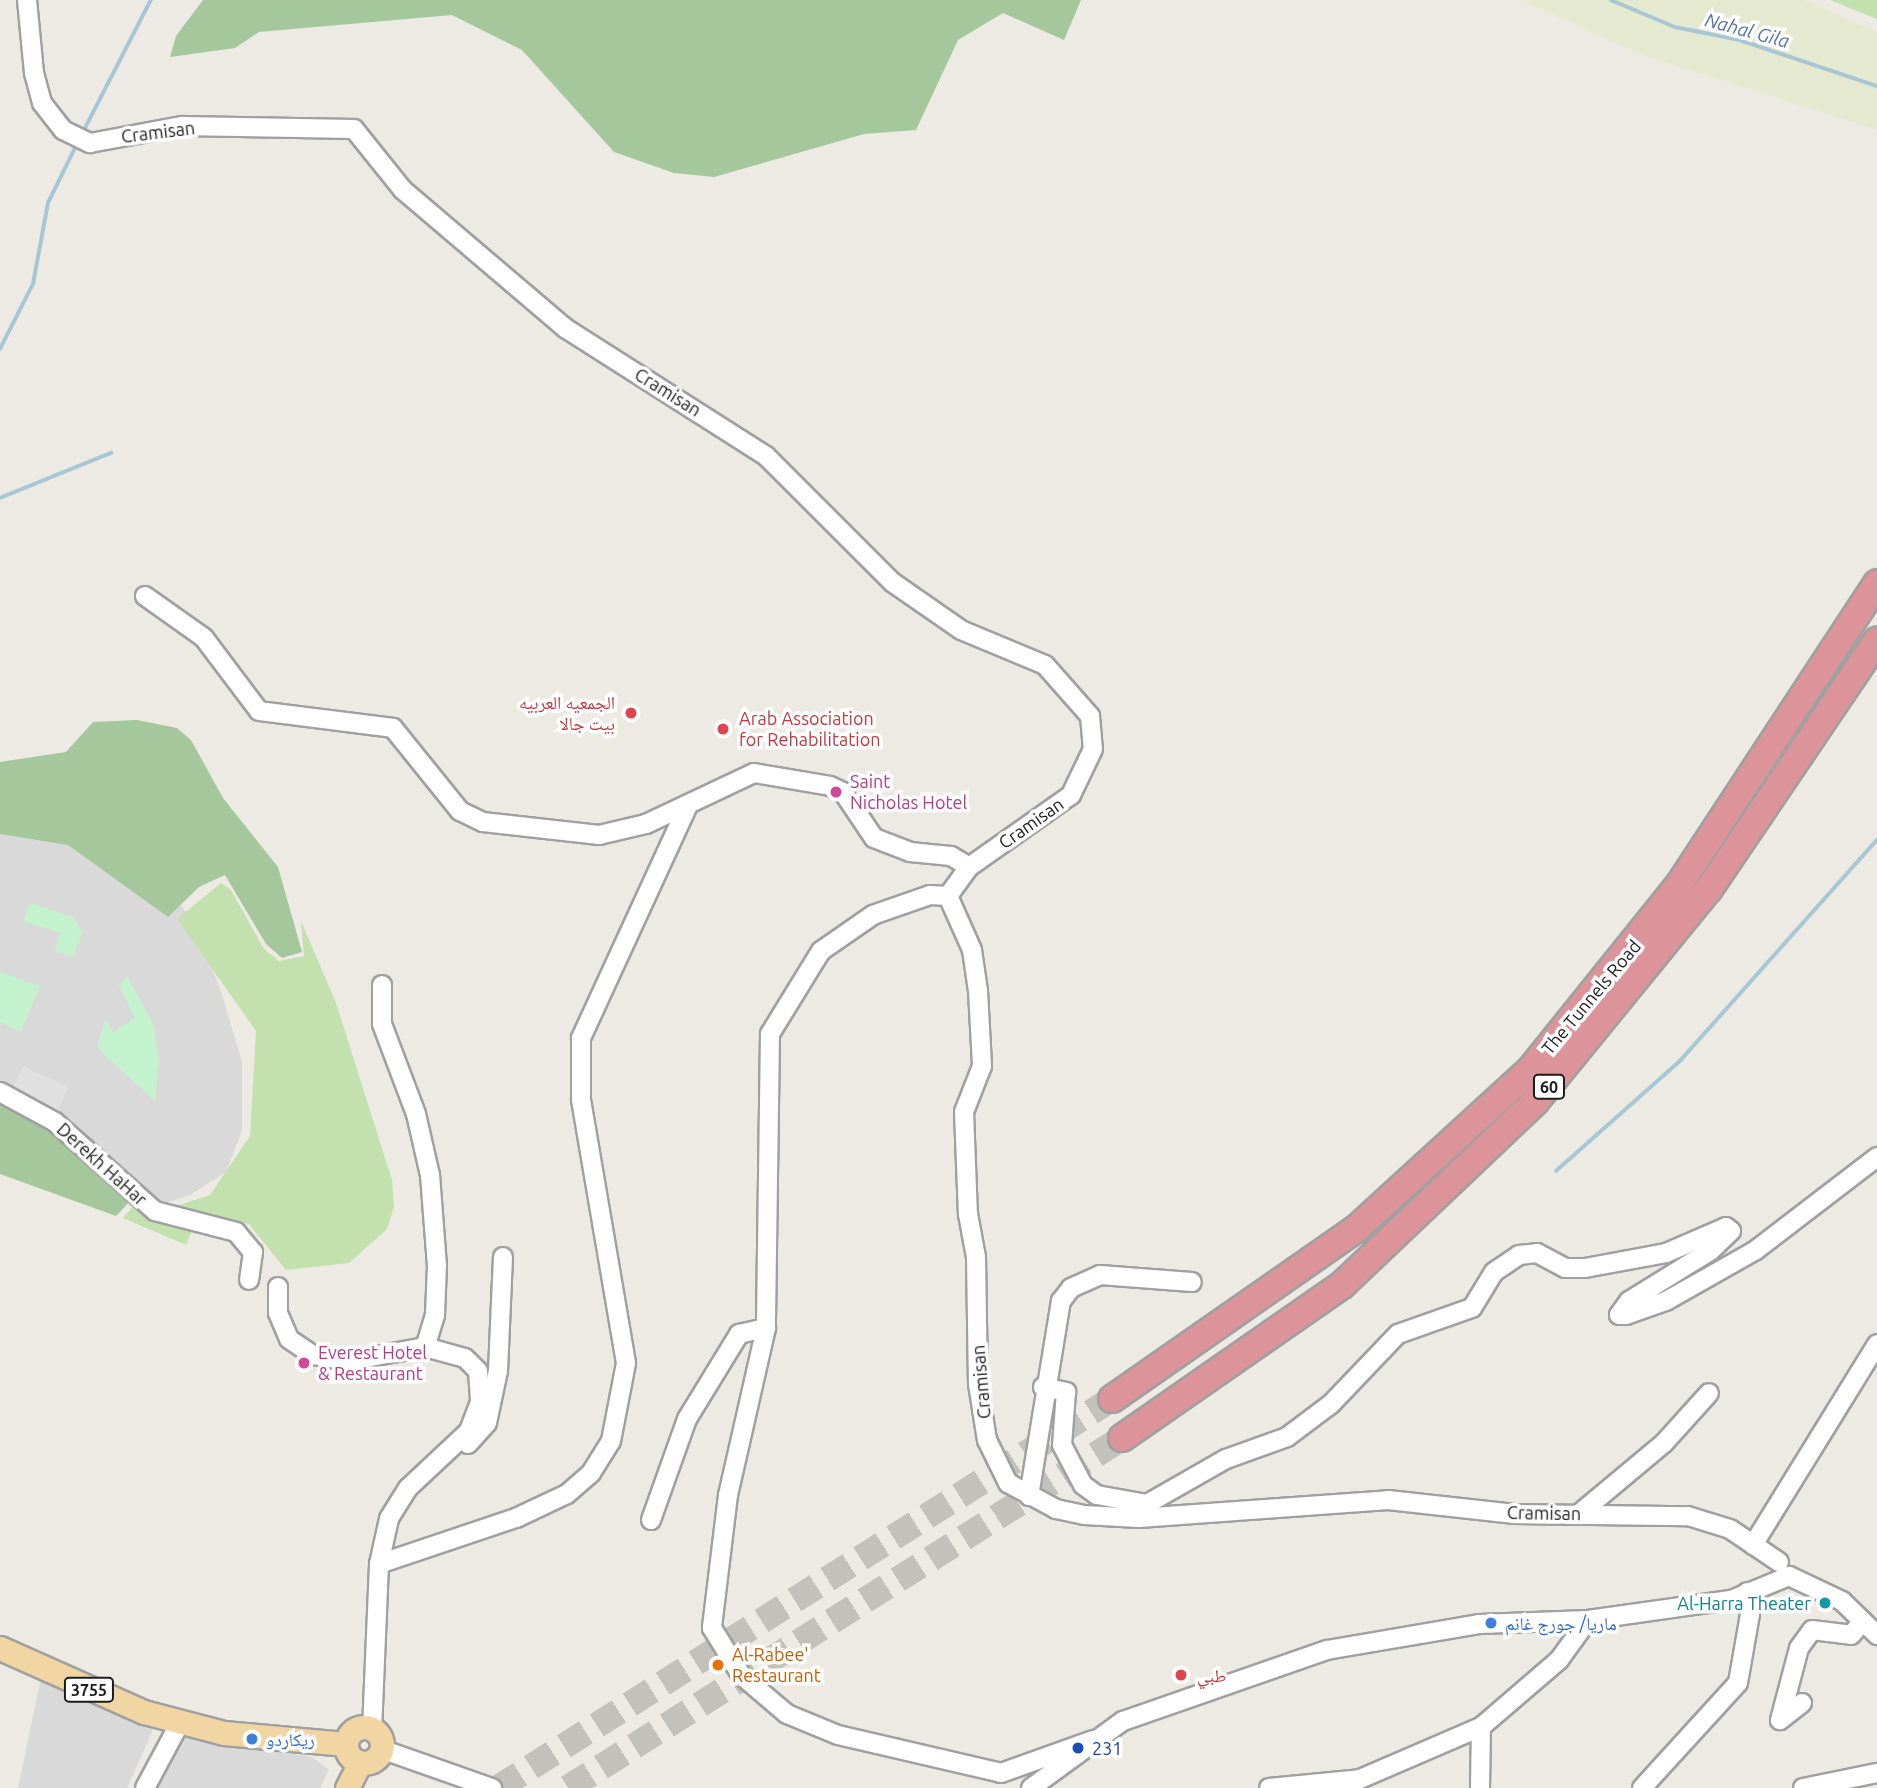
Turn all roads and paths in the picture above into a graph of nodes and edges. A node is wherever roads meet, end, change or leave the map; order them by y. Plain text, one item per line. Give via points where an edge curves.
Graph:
1 (27, 0) edge
2 (1877, 583) edge
3 (145, 596) dead end
4 (1877, 641) edge
5 (687, 808) junction
6 (969, 867) junction
7 (948, 896) junction
8 (382, 985) dead end
9 (0, 1093) edge
10 (1877, 1157) edge
11 (503, 1257) dead end
12 (249, 1280) dead end
13 (1192, 1282) dead end
14 (278, 1287) dead end
15 (766, 1328) junction
16 (1877, 1344) edge
17 (425, 1347) junction
18 (1043, 1387) junction
19 (1709, 1393) dead end
20 (1112, 1399) tunnel mouth
21 (1122, 1438) tunnel mouth
22 (447, 1447) junction
23 (1029, 1496) junction
24 (1579, 1514) junction
25 (651, 1520) dead end
26 (379, 1564) junction
27 (1765, 1572) junction
28 (1588, 1620) junction
29 (1863, 1621) junction
30 (1877, 1634) edge
31 (0, 1648) edge
32 (1802, 1703) dead end
33 (181, 1721) junction
34 (1481, 1727) junction
35 (372, 1728) junction
36 (1093, 1740) junction
37 (382, 1749) junction
38 (353, 1753) junction
39 (1877, 1773) edge
40 (145, 1788) edge
41 (347, 1788) edge
42 (492, 1788) edge
43 (1031, 1788) edge
44 (1269, 1788) edge
45 (1480, 1788) edge
46 (1642, 1788) edge
47 (1803, 1788) edge

1 - 6 street, Cramisan via 36,83 42,103 63,130 90,143 182,127 354,129 403,190 565,328 766,456 892,582 961,631 1045,666 1067,683 1090,716 1093,749 1071,795
2 - 20 highway, The Tunnels Road / 60 via 1679,885 1531,1069 1356,1229
3 - 5 street via 204,638 259,711 393,728 460,811 483,822 599,835
4 - 21 highway, The Tunnels Road / 60 via 1701,899 1535,1102 1342,1285
5 - 6 street via 744,774 808,780 843,792 874,838 910,852 951,856
5 - 26 street via 581,1038 581,1099 626,1363 611,1441 591,1473 567,1494 516,1518
6 - 7 street, Cramisan
7 - 15 street via 873,915 821,951 770,1034
7 - 23 street, Cramisan via 972,950 982,1030 982,1066 964,1112 978,1384 997,1469
8 - 17 street via 382,1024 416,1114 429,1175 437,1265 435,1315
9 - 12 street, Derekh HaHar via 55,1122 155,1210 236,1232 253,1252
10 - 18 street via 1756,1250 1666,1301 1626,1315 1619,1315 1629,1301 1710,1251 1731,1231 1726,1227 1666,1253 1585,1268 1565,1268 1537,1253 1519,1255 1494,1272 1472,1308 1398,1334 1331,1404 1287,1437 1226,1459 1147,1504 1097,1495 1083,1485 1062,1445 1066,1392
11 - 22 street via 498,1371 487,1423 472,1444
13 - 18 street via 1118,1273 1071,1288 1055,1320
14 - 17 street via 278,1313 289,1339 313,1355 348,1361
15 - 25 street via 739,1334 687,1419
15 - 36 street via 714,1589 712,1628 741,1675 787,1714 838,1735 947,1764 1001,1773
16 - 27 street
17 - 22 street via 465,1358 478,1371 480,1402 469,1431
18 - 23 street
19 - 24 street via 1664,1443
22 - 26 street via 408,1488 389,1519
23 - 24 street, Cramisan via 1084,1515 1139,1518 1388,1500
24 - 27 street, Cramisan via 1688,1516 1730,1529
26 - 35 street
27 - 28 street
27 - 29 street, Cramisan via 1842,1601
27 - 46 street via 1750,1614 1738,1683
28 - 34 street via 1559,1660
28 - 36 street via 1479,1624 1327,1650 1123,1721
29 - 30 street, Cramisan
29 - 32 street via 1851,1635 1812,1630 1799,1648 1780,1720
31 - 33 main road, 3755 via 98,1693
33 - 38 main road, 3755 via 223,1734
33 - 40 street
34 - 44 street via 1360,1779
34 - 45 street
35 - 37 main road
35 - 38 main road via 356,1729
36 - 43 street
37 - 38 main road
37 - 42 street
38 - 41 main road
39 - 47 street

